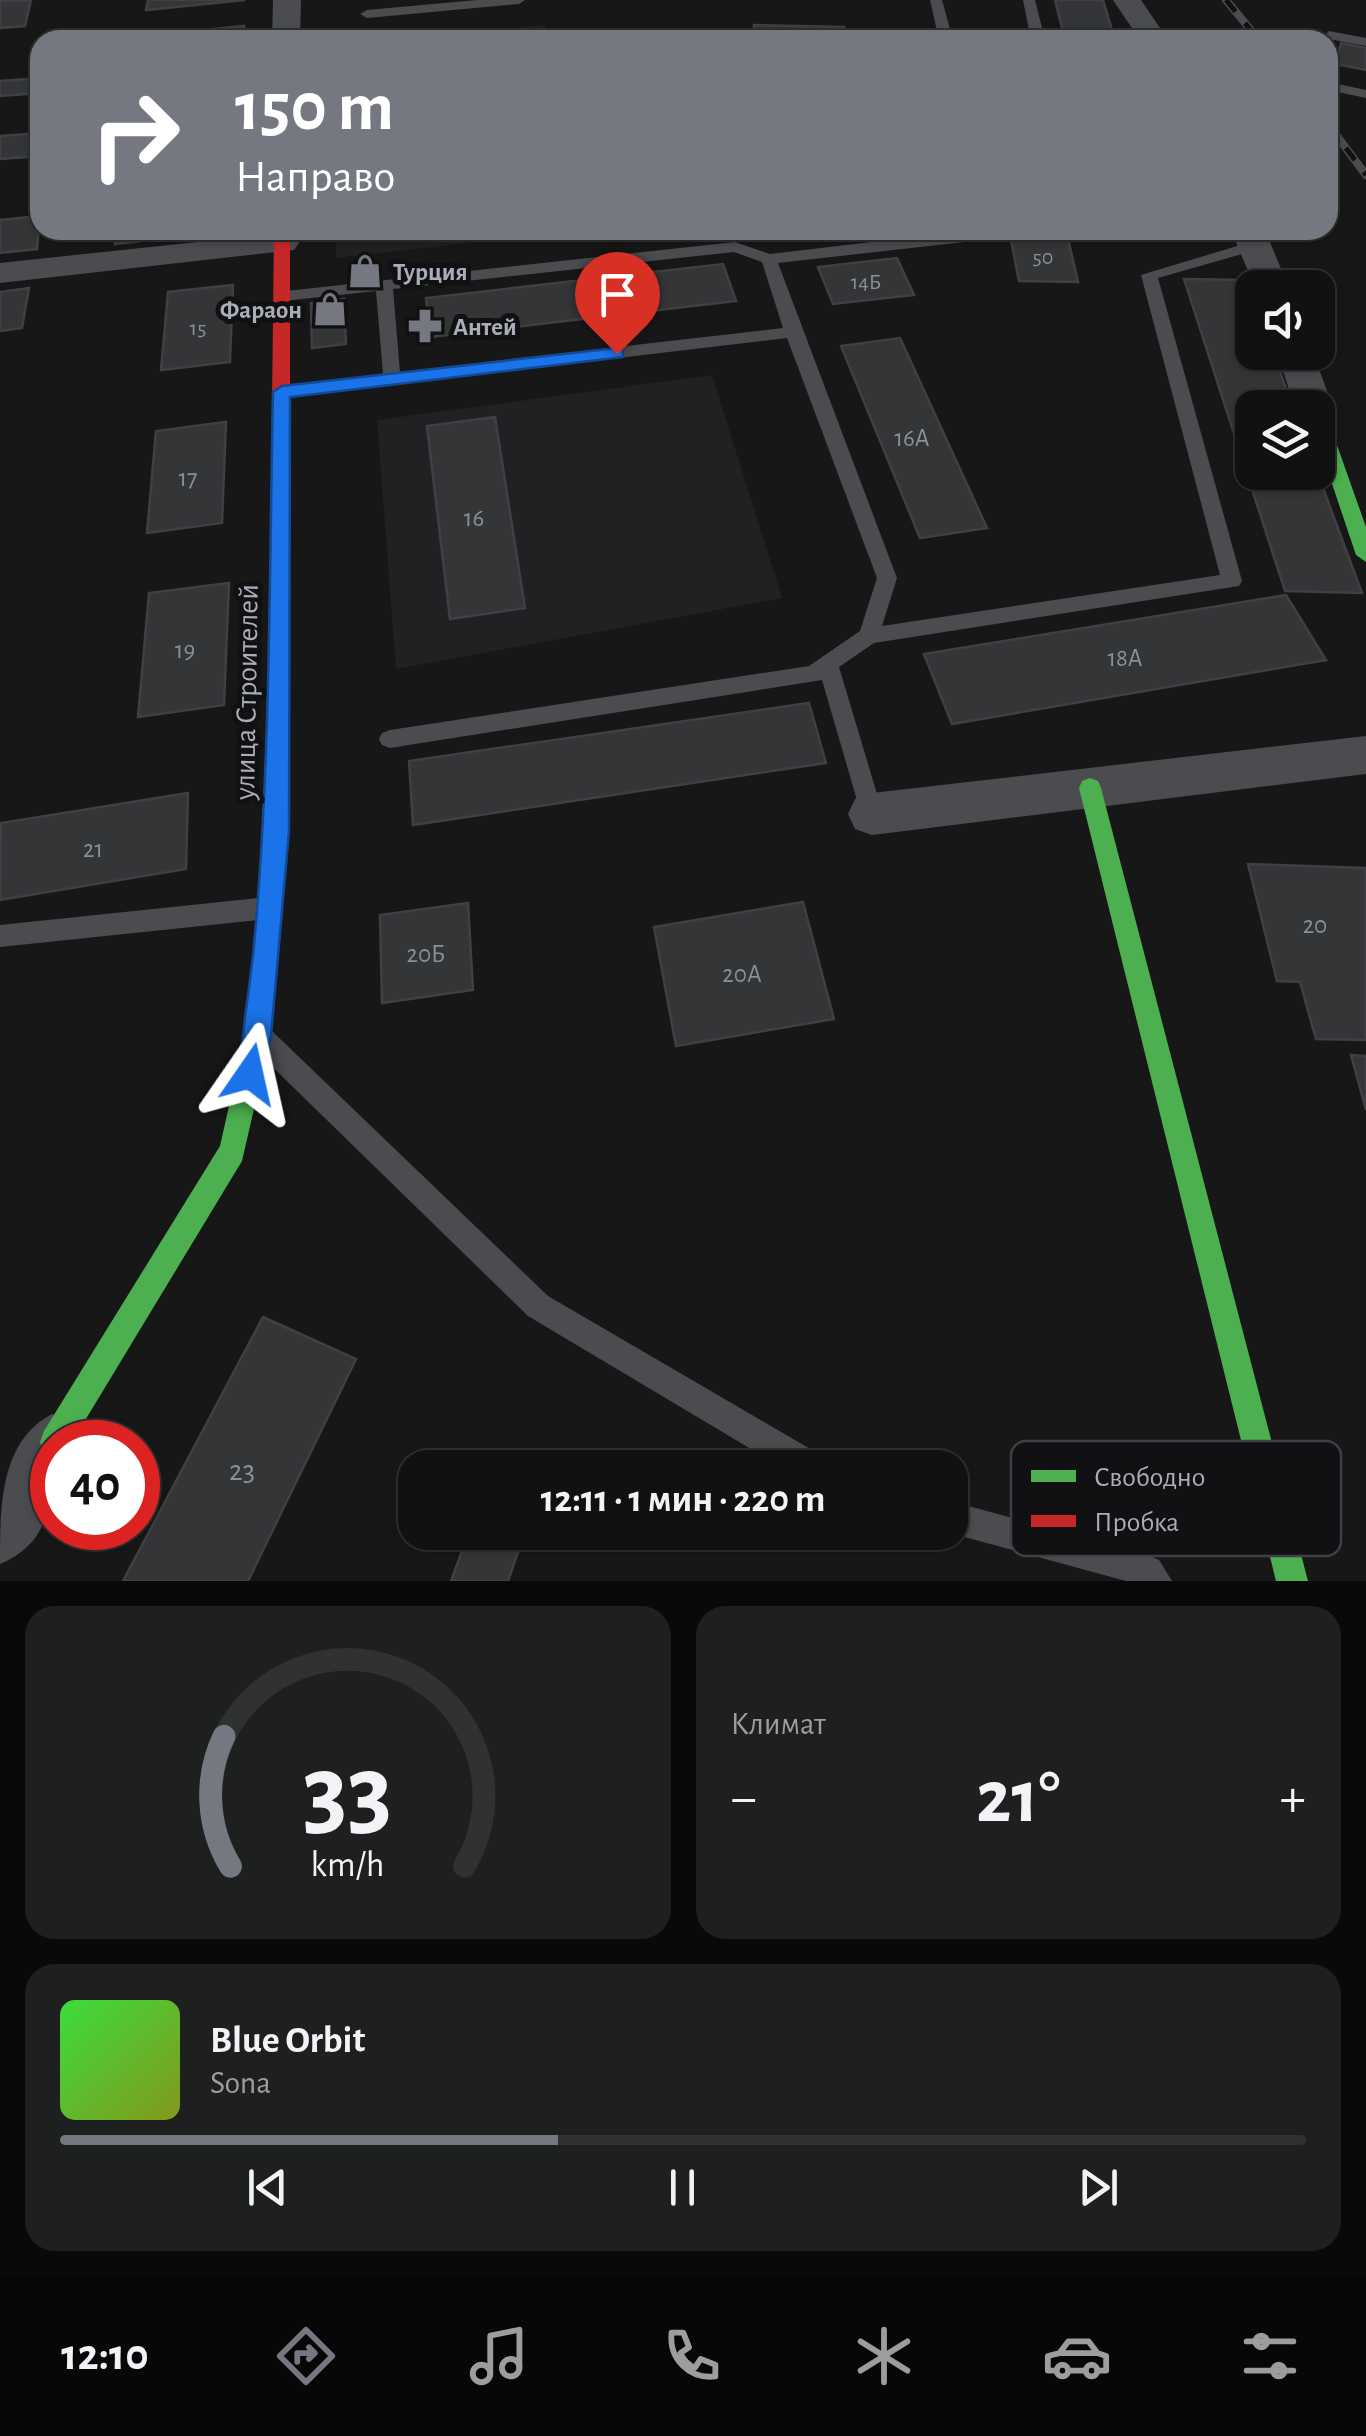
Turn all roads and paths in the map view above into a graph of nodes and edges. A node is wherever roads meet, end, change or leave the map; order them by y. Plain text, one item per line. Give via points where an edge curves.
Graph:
1 (287, 0) edge
2 (519, 0) edge
3 (936, 0) edge
4 (1029, 0) edge
5 (1127, 0) edge
6 (367, 14) dead end
7 (286, 30) edge
8 (944, 30) edge
9 (1036, 30) edge
10 (1150, 30) edge
11 (1338, 37) edge
12 (1366, 42) edge
13 (1338, 88) edge
14 (1366, 94) edge
15 (258, 240) edge
16 (282, 240) edge
17 (938, 240) edge
18 (1247, 240) edge
19 (1254, 240) edge
20 (770, 259) junction
21 (1265, 270) edge
22 (0, 273) edge
23 (384, 286) junction
24 (283, 296) junction
25 (793, 332) junction
26 (392, 380) junction
27 (282, 392) junction
28 (1335, 467) edge
29 (1366, 556) edge
30 (869, 636) junction
31 (828, 664) junction
32 (390, 739) dead end
33 (1366, 756) edge
34 (1090, 788) junction
35 (872, 814) joint
36 (269, 908) junction
37 (0, 936) edge
38 (258, 1036) junction
39 (69, 1420) edge
40 (1254, 1441) edge
41 (782, 1450) edge
42 (30, 1483) edge
43 (968, 1522) edge
44 (0, 1531) edge
45 (1011, 1534) edge
46 (1093, 1556) edge
47 (1283, 1556) edge
48 (1156, 1581) edge
49 (1292, 1581) edge

1 - 7 street
2 - 6 lane
3 - 8 lane
4 - 9 lane
5 - 10 street
11 - 12 lane
13 - 14 lane
15 - 22 street
16 - 24 street, улица Строителей
17 - 20 lane
18 - 30 lane via 1148,274 1232,581
19 - 21 street
20 - 23 lane via 735,247
20 - 25 lane
23 - 24 lane
23 - 26 lane
24 - 27 street, улица Строителей
25 - 26 lane
25 - 30 lane via 888,578
26 - 27 lane
27 - 36 street, улица Строителей via 277,831
28 - 29 street
30 - 31 lane
31 - 32 lane via 814,674
31 - 35 lane
33 - 34 street
34 - 35 street
34 - 40 street
36 - 37 lane
36 - 38 street, улица Строителей
38 - 39 street, улица Строителей via 232,1152
38 - 41 lane via 538,1306
42 - 44 street
43 - 45 lane
46 - 48 lane via 1148,1571
47 - 49 street

